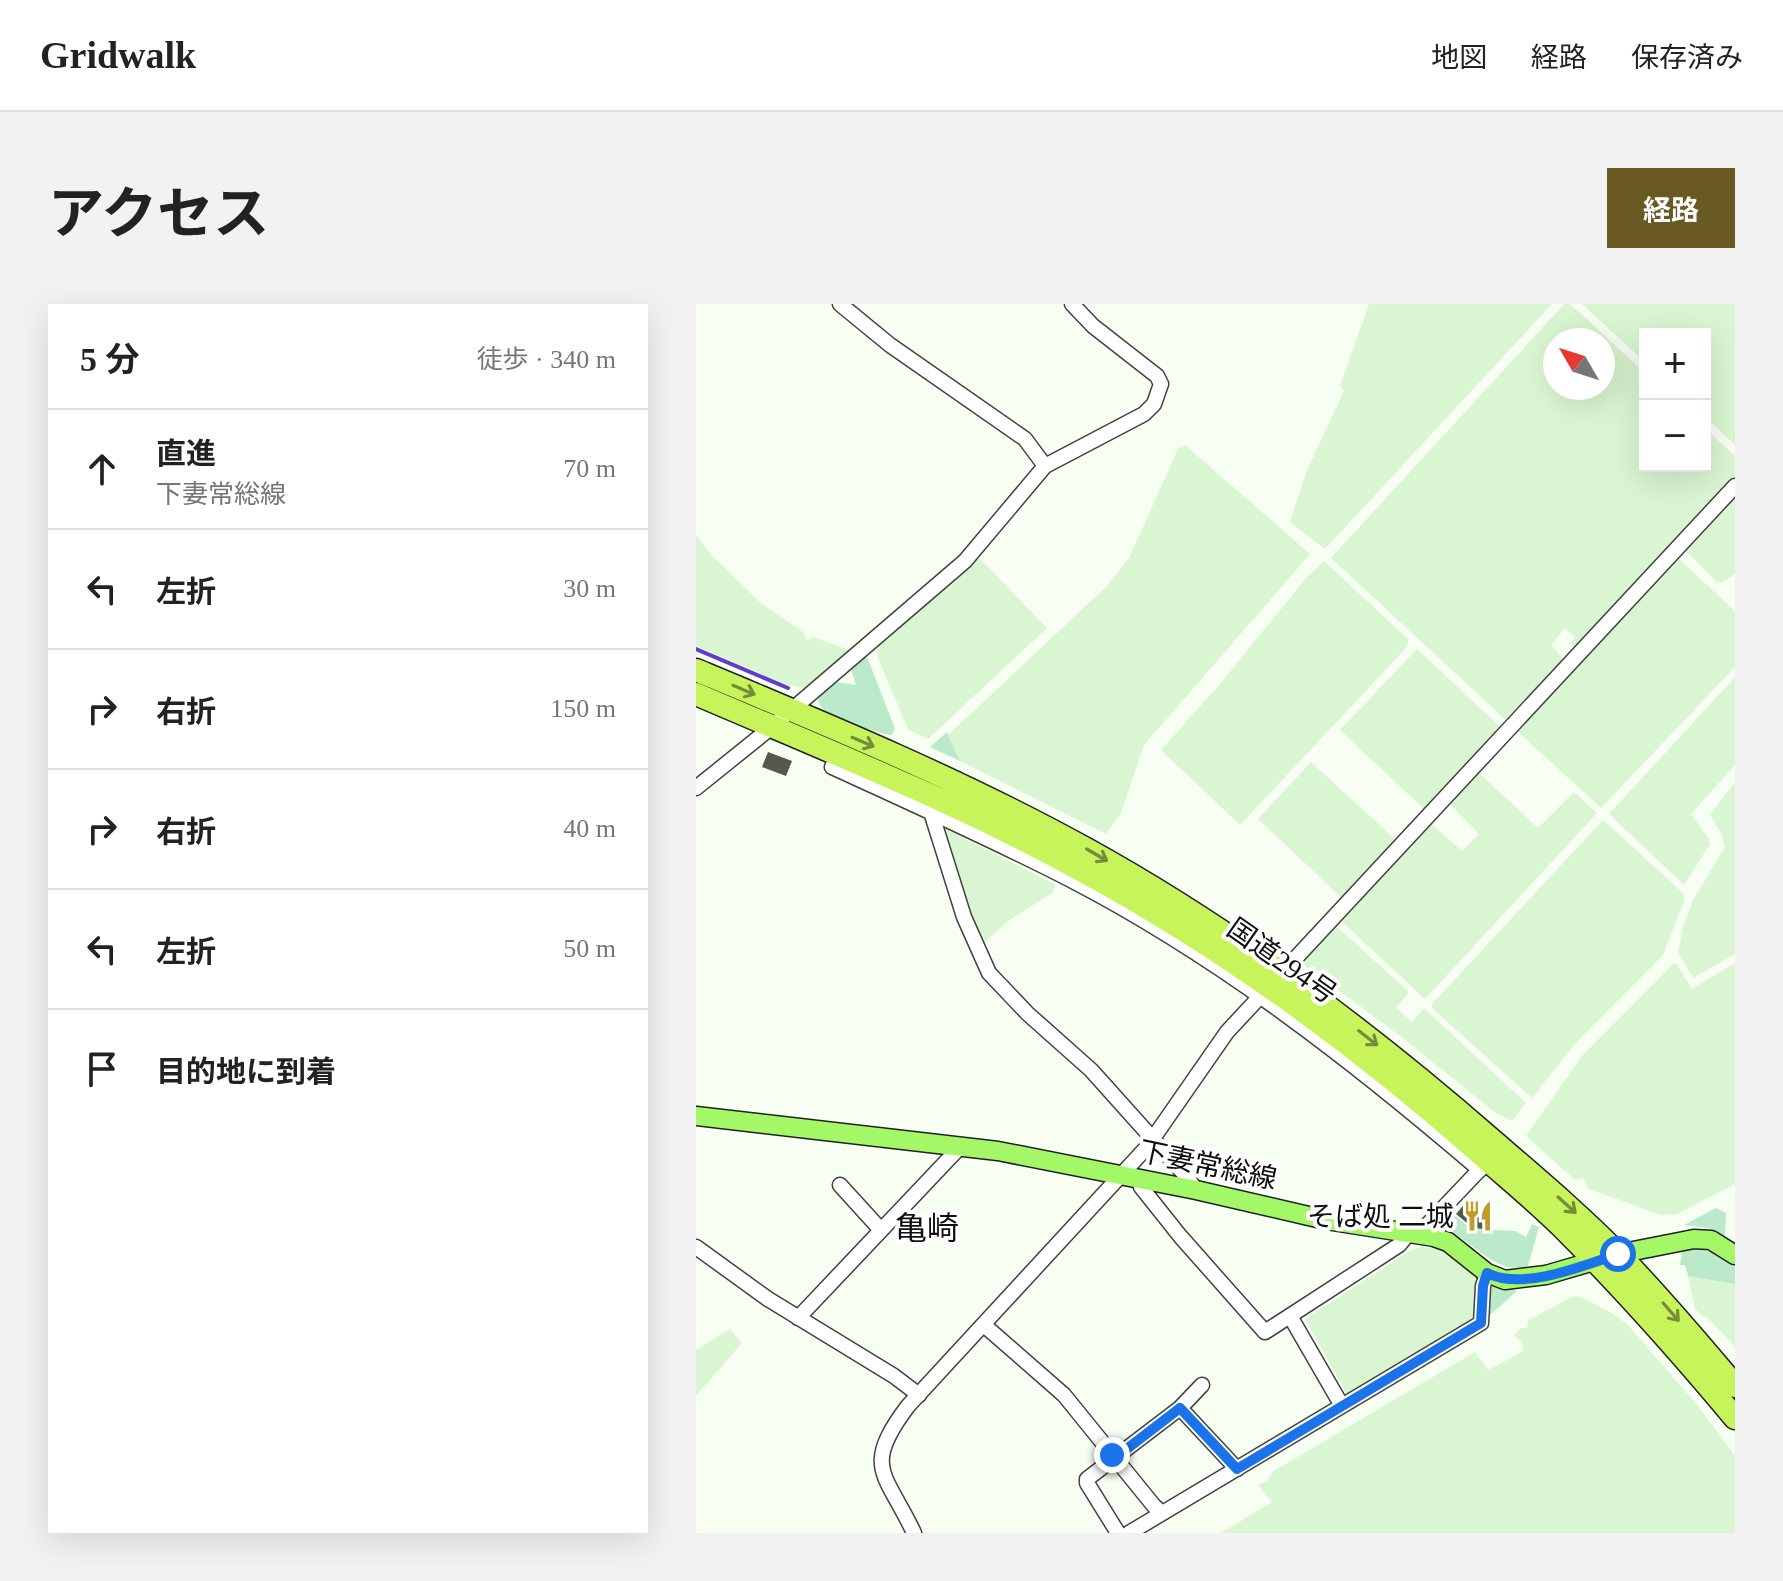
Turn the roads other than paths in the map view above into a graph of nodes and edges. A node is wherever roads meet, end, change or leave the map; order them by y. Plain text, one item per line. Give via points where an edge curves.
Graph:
1 (840, 304) edge
2 (1072, 304) edge
3 (1045, 466) junction
4 (1735, 486) edge
5 (696, 670) edge
6 (696, 694) edge
7 (792, 710) junction
8 (773, 726) junction
9 (838, 754) junction
10 (696, 788) edge
11 (931, 812) junction
12 (1272, 985) junction
13 (696, 1116) edge
14 (1152, 1139) junction
15 (960, 1147) junction
16 (1484, 1165) junction
17 (1130, 1176) junction
18 (840, 1185) dead end
19 (1196, 1190) junction
20 (880, 1229) junction
21 (1416, 1234) junction
22 (696, 1247) edge
23 (1618, 1254) junction
24 (1735, 1255) edge
25 (1595, 1262) junction
26 (1487, 1273) junction
27 (1290, 1316) junction
28 (798, 1318) junction
29 (985, 1326) junction
30 (1202, 1385) dead end
31 (1735, 1386) edge
32 (919, 1395) junction
33 (1342, 1406) junction
34 (1180, 1408) junction
35 (1735, 1418) edge
36 (1115, 1458) junction
37 (1237, 1469) junction
38 (1162, 1513) junction
39 (914, 1533) edge
40 (1118, 1533) edge
41 (1129, 1533) edge

1 - 3 street via 1019,434
2 - 3 street via 1161,384 1144,414
3 - 7 street via 965,561
4 - 12 street
5 -> 7 highway, 国道294号
6 - 8 highway, 国道294号
7 - 8 street
7 -> 12 highway, 国道294号 via 1088,850 1159,891
8 - 9 highway, 国道294号
8 - 10 street
9 - 11 street via 832,767
9 - 12 highway, 国道294号 via 968,811 1078,868
11 - 12 street via 1070,880 1176,942
11 - 14 street via 964,917 989,973 1091,1070
12 - 14 street via 1227,1032
12 - 16 highway, 国道294号 via 1372,1062
12 -> 23 highway, 国道294号 via 1445,1098
13 - 15 main road, 下妻常総線
14 - 17 street
14 - 19 street
15 - 17 main road, 下妻常総線
15 - 20 street
16 - 21 street
16 - 25 highway, 国道294号 via 1556,1222
17 - 19 main road, 下妻常総線
17 - 27 street via 1265,1332
17 - 29 street
18 - 20 street
19 - 21 main road, 下妻常総線
20 - 28 street
21 - 26 main road, 下妻常総線 via 1448,1242
21 - 27 street
22 - 28 street
23 - 24 main road, 下妻常総線 via 1701,1239
23 - 25 main road, 下妻常総線
23 -> 31 highway, 国道294号
25 - 26 main road, 下妻常総線 via 1517,1281
25 - 35 highway, 国道294号
26 - 33 street via 1481,1323
27 - 33 street
28 - 32 street
29 - 32 street
29 - 36 street via 1064,1395
30 - 34 street
32 - 39 street via 889,1433 880,1458 884,1477
33 - 37 street
34 - 36 street
34 - 37 street
36 - 38 street
36 - 40 street via 1087,1483
37 - 38 street
38 - 41 street

